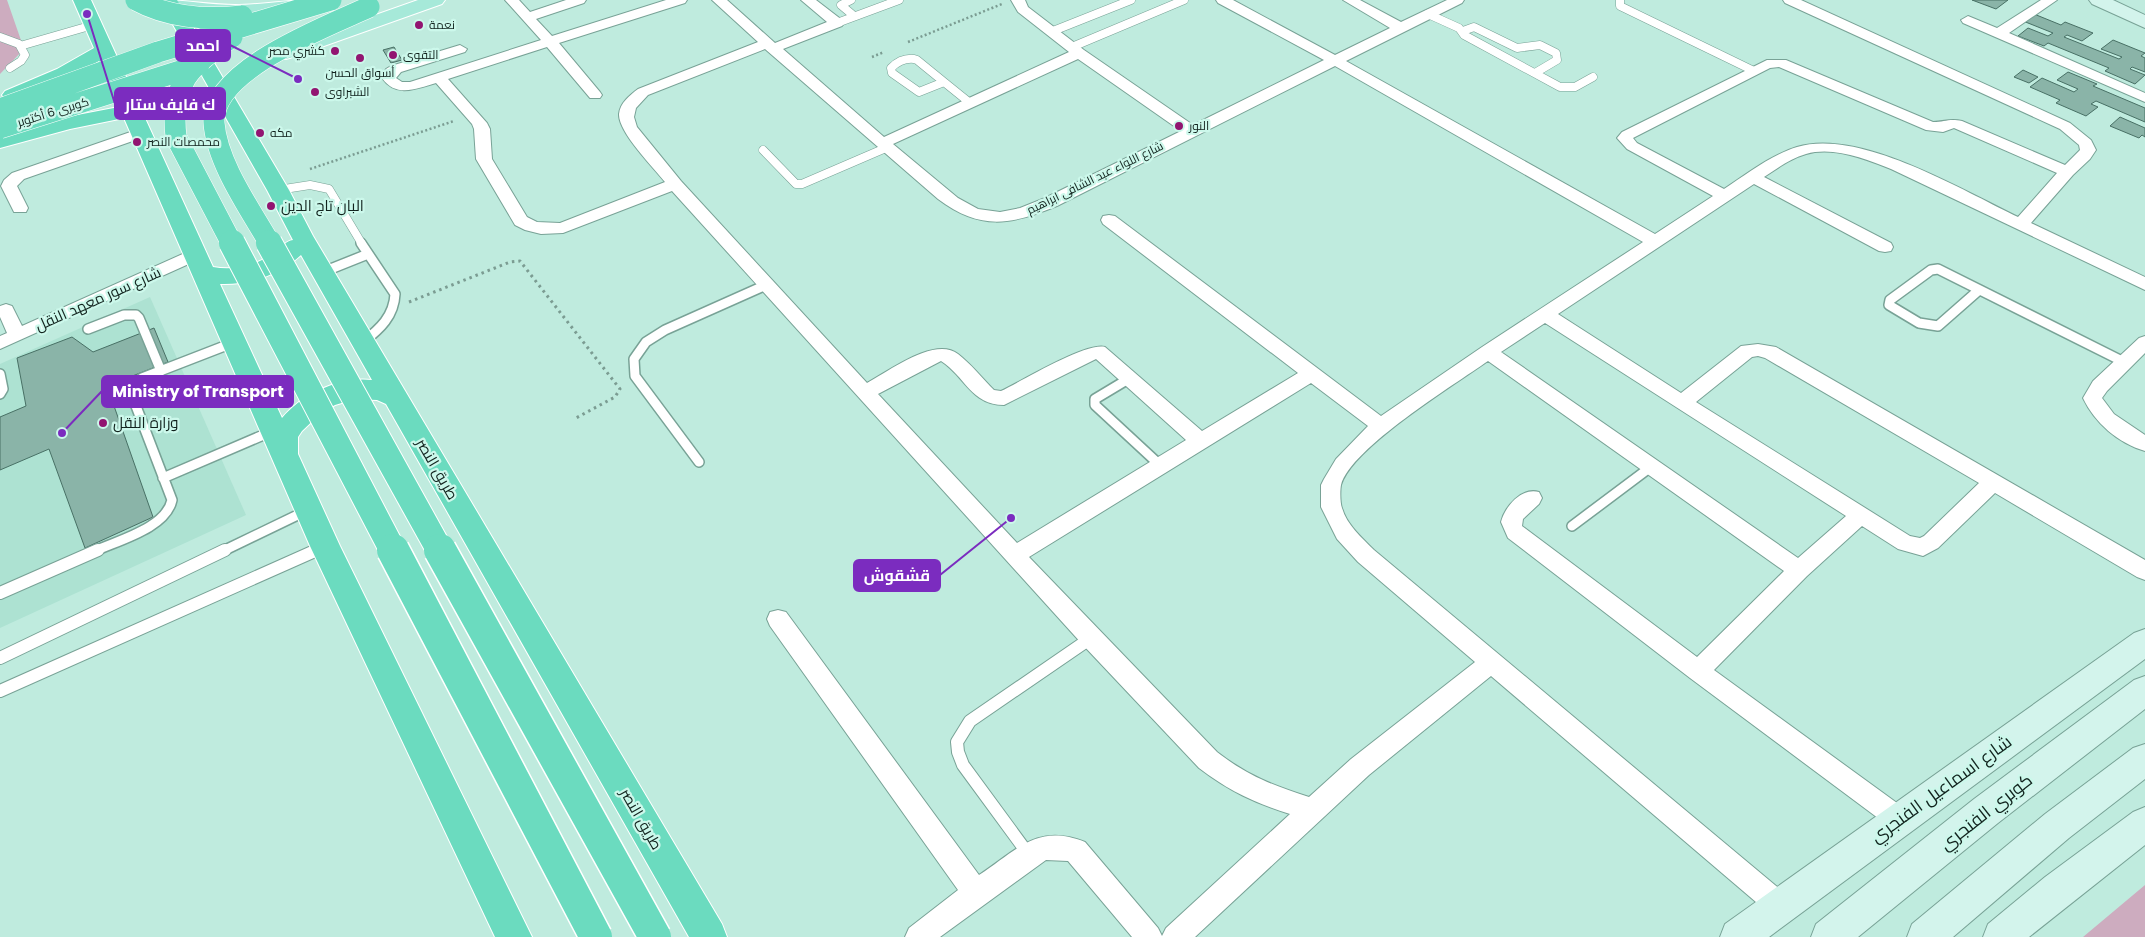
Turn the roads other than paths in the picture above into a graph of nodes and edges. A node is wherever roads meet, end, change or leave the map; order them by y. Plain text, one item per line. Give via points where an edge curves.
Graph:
1 (82, 0) edge
2 (136, 0) edge
3 (169, 0) edge
4 (312, 0) edge
5 (330, 0) edge
6 (436, 0) edge
7 (512, 0) edge
8 (579, 0) edge
9 (680, 0) edge
10 (718, 0) edge
11 (808, 0) edge
12 (851, 0) edge
13 (899, 0) edge
14 (1018, 0) edge
15 (1131, 0) edge
16 (1184, 0) edge
17 (1223, 0) edge
18 (1350, 0) edge
19 (1457, 0) edge
20 (1620, 0) edge
21 (1790, 0) edge
22 (2050, 0) edge
23 (2114, 2) edge
24 (382, 5) edge
25 (1428, 14) junction
26 (854, 16) junction
27 (528, 17) junction
28 (1968, 20) dead end
29 (259, 21) junction
30 (2145, 22) edge
31 (837, 23) junction
32 (93, 25) junction
33 (1401, 28) junction
34 (1053, 31) junction
35 (1463, 31) junction
36 (1999, 34) junction
37 (0, 37) edge
38 (550, 42) junction
39 (770, 45) junction
40 (20, 46) junction
41 (460, 49) dead end
42 (105, 50) junction
43 (1076, 50) junction
44 (1336, 61) junction
45 (10, 68) dead end
46 (1754, 72) junction
47 (1535, 73) junction
48 (439, 77) junction
49 (1593, 77) dead end
50 (945, 82) junction
51 (220, 89) junction
52 (594, 95) dead end
53 (2145, 98) edge
54 (0, 100) edge
55 (970, 103) junction
56 (0, 109) edge
57 (137, 122) junction
58 (0, 128) edge
59 (1191, 131) junction
60 (0, 142) edge
61 (885, 145) junction
62 (763, 150) dead end
63 (2067, 172) junction
64 (1753, 176) junction
65 (675, 184) junction
66 (275, 186) junction
67 (1724, 195) junction
68 (20, 208) dead end
69 (1109, 220) dead end
70 (2021, 224) junction
71 (302, 236) junction
72 (1654, 241) junction
73 (1885, 247) dead end
74 (368, 254) junction
75 (201, 264) junction
76 (323, 272) junction
77 (2145, 284) edge
78 (766, 285) junction
79 (1979, 290) junction
80 (6, 310) dead end
81 (1545, 314) junction
82 (88, 329) dead end
83 (17, 335) junction
84 (235, 342) junction
85 (363, 342) junction
86 (2145, 342) edge
87 (0, 343) edge
88 (1488, 352) junction
89 (2126, 363) junction
90 (161, 371) junction
91 (1312, 373) junction
92 (0, 374) edge
93 (1130, 378) junction
94 (866, 392) junction
95 (0, 394) edge
96 (396, 398) junction
97 (1682, 404) junction
98 (1381, 426) junction
99 (280, 442) junction
100 (1201, 442) junction
101 (2145, 444) edge
102 (699, 462) dead end
103 (1652, 466) junction
104 (1162, 467) junction
105 (163, 478) junction
106 (1993, 482) junction
107 (1532, 498) dead end
108 (310, 509) junction
109 (1861, 515) junction
110 (1572, 526) dead end
111 (325, 546) junction
112 (1015, 556) junction
113 (1799, 570) junction
114 (2145, 571) edge
115 (0, 593) edge
116 (778, 619) dead end
117 (1091, 638) junction
118 (2145, 642) edge
119 (0, 658) edge
120 (1491, 662) junction
121 (1698, 671) junction
122 (2145, 690) edge
123 (0, 691) edge
124 (2145, 759) edge
125 (1312, 810) junction
126 (1898, 819) junction
127 (2145, 824) edge
128 (1030, 857) junction
129 (976, 894) junction
130 (1780, 905) junction
131 (514, 937) edge
132 (596, 937) edge
133 (655, 937) edge
134 (709, 937) edge
135 (918, 937) edge
136 (1149, 937) edge
137 (1175, 937) edge
138 (1738, 937) edge
139 (1829, 937) edge
140 (1925, 937) edge
141 (2001, 937) edge

1 - 32 highway
2 - 5 highway, bridge via 168,13 212,18 261,14
3 - 4 main road via 205,9 244,11
3 - 51 highway, طريق النصر
5 - 29 highway, كوبرى 6 أكتوبر, bridge
6 - 24 main road
7 - 27 street
8 - 27 street
9 - 38 street
10 - 39 street, شارع اللواء عبد الشافى ابراهيم
11 - 31 street
12 - 26 lane via 841,5
13 - 26 lane
14 - 34 street via 1023,9
15 - 34 lane
16 - 43 lane
17 - 44 street
18 - 33 street
19 - 25 street, شارع اللواء عبد الشافى ابراهيم
20 - 46 lane via 1620,6
21 - 63 street via 2065,126 2086,143 2088,150
22 - 36 street
23 - 30 main road
24 - 51 main road via 244,68
24 - 58 highway, كوبرى 6 أكتوبر, bridge
24 - 133 highway, bridge via 274,53 236,80 216,107 216,133 229,171
25 - 33 street, شارع اللواء عبد الشافى ابراهيم
25 - 35 lane
26 - 31 lane
27 - 38 street
28 - 36 street
29 - 56 highway, كوبرى 6 أكتوبر, bridge via 158,52
29 - 132 highway, bridge via 210,51 192,68 173,104 176,137
31 - 39 street
32 - 40 lane
32 - 42 highway
33 - 44 street, شارع اللواء عبد الشافى ابراهيم
34 - 43 street
35 - 47 lane via 1464,35
35 - 47 lane via 1474,27 1517,48 1540,46 1556,53 1557,60
36 - 53 street
37 - 40 lane
38 - 48 street
38 - 52 street
39 - 61 street, شارع اللواء عبد الشافى ابراهيم
39 - 65 street via 650,89 632,101 626,110 630,128
40 - 45 lane via 25,57
41 - 48 street via 396,69 389,75 394,85 402,87
42 - 54 highway via 64,74
42 - 57 highway
43 - 55 street
43 - 59 street
44 - 59 street, شارع اللواء عبد الشافى ابراهيم
44 - 72 street
46 - 63 street via 1767,64 1781,63 1930,127 1958,124
46 - 67 street via 1625,138 1632,146
47 - 49 lane via 1565,88 1579,86
48 - 65 street via 482,129 484,159 522,221 531,227 546,230 563,228
50 - 50 lane via 915,59 908,58 891,68 892,73 919,92
50 - 55 lane
51 - 66 highway, طريق النصر
55 - 61 street
57 - 60 highway via 67,123
57 - 68 street via 18,176 9,186
57 - 75 highway
59 - 61 street, شارع اللواء عبد الشافى ابراهيم via 1051,202 1008,216 983,216 963,209
61 - 62 lane via 802,184 796,184
63 - 70 street
64 - 67 street
64 - 70 street via 1794,153 1810,148 1852,150 1911,173
64 - 73 street
65 - 78 street
66 - 71 highway, طريق النصر
66 - 74 lane via 309,185 329,189
67 - 72 street
69 - 91 street
70 - 77 street
71 - 75 highway via 287,256 254,273 219,277
71 - 76 highway, طريق النصر
72 - 81 street
74 - 76 lane
74 - 85 lane via 395,294 394,308 383,325
75 - 83 street, شارع سور معهد النقل
75 - 84 highway
76 - 85 highway, طريق النصر
78 - 94 street
78 - 102 lane via 664,330 646,342 634,359 635,376
79 - 79 lane via 1934,269 1890,300 1889,305 1934,328
79 - 89 lane
80 - 83 street
81 - 88 street
81 - 97 street
82 - 90 lane via 124,315 136,315
83 - 87 street, شارع سور معهد النقل
84 - 90 lane
84 - 99 highway
85 - 96 highway, طريق النصر
86 - 89 street
88 - 98 street
88 - 103 street
89 - 101 street via 2100,386 2092,398 2108,421
90 - 105 lane via 136,383 131,393
91 - 98 street
91 - 100 street
92 - 95 lane via 3,389
93 - 94 street via 1102,353 1095,352 1012,395 994,398 952,360 940,354
93 - 100 street
93 - 104 lane via 1095,399 1095,405
94 - 112 street
96 - 99 highway via 383,391 365,389 324,399 306,410
96 - 134 highway, طريق النصر
97 - 106 street via 1747,351 1770,352
97 - 109 street
98 - 120 street via 1343,464 1332,485 1331,507 1344,533 1366,556
99 - 105 lane
99 - 108 highway
100 - 104 street
103 - 110 lane
103 - 113 street
104 - 112 street
105 - 115 lane via 172,500 170,509 152,526
106 - 109 street via 1923,546 1905,543
106 - 114 street
107 - 121 street via 1510,520 1515,532
108 - 111 highway
108 - 119 lane
109 - 113 street
111 - 123 lane
111 - 131 highway
112 - 117 street
113 - 121 street
116 - 129 street
117 - 125 street via 1187,739 1223,771 1261,793
117 - 128 lane via 970,721 959,734 956,750 963,765
118 - 126 main road, شارع اسماعيل الفنجري
120 - 125 street via 1360,767
120 - 130 street
121 - 126 street
122 - 139 main road, كوبري الفنجري via 1986,810
124 - 140 main road via 2056,826
125 - 137 street
126 - 130 main road, شارع اسماعيل الفنجري
127 - 141 main road
128 - 129 street
128 - 136 street via 1052,845 1076,851
129 - 135 street
130 - 138 main road, شارع اسماعيل الفنجري

